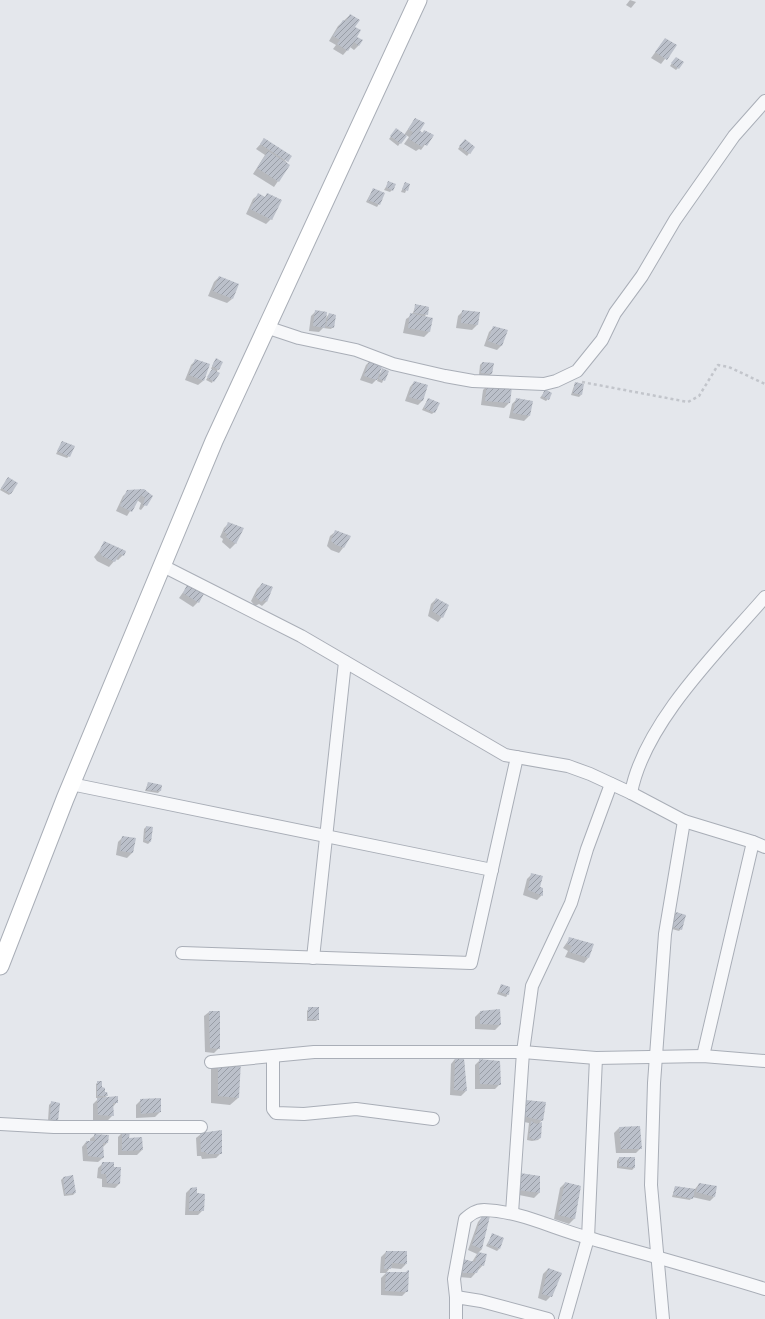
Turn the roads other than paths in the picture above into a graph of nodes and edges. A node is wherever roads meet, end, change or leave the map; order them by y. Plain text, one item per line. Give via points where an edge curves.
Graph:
1 (418, 0) edge
2 (765, 101) edge
3 (266, 327) junction
4 (163, 566) junction
5 (765, 597) edge
6 (345, 662) junction
7 (517, 757) junction
8 (71, 784) junction
9 (611, 784) junction
10 (631, 793) junction
11 (684, 821) junction
12 (326, 836) junction
13 (753, 842) junction
14 (765, 847) edge
15 (492, 870) junction
16 (182, 953) dead end
17 (313, 958) junction
18 (0, 966) edge
19 (524, 1052) junction
20 (273, 1056) junction
21 (703, 1056) junction
22 (657, 1057) junction
23 (596, 1058) junction
24 (765, 1061) edge
25 (211, 1062) dead end
26 (433, 1119) dead end
27 (0, 1124) edge
28 (201, 1127) dead end
29 (512, 1213) junction
30 (588, 1238) junction
31 (656, 1256) junction
32 (765, 1289) edge
33 (456, 1297) junction
34 (456, 1319) edge
35 (548, 1319) edge
36 (565, 1319) edge
37 (663, 1319) edge

1 - 3 street
2 - 3 street via 734,136 675,220 642,276 615,314 602,340 577,371 544,384 473,381 393,364 356,350 299,338
3 - 4 street via 214,441
4 - 6 street via 301,636
4 - 8 street
5 - 10 street via 698,674 659,725 634,778
6 - 7 street via 505,755
6 - 12 street
7 - 9 street via 568,766
7 - 15 street
8 - 12 street
8 - 18 street
9 - 10 street
9 - 19 street via 587,848 571,902 532,986
10 - 11 street
11 - 13 street
11 - 22 street via 665,934
12 - 15 street
12 - 17 street
13 - 14 street
13 - 21 street
15 - 17 street via 471,963
16 - 17 street
19 - 20 street via 314,1052
19 - 23 street
19 - 29 street
20 - 25 street
20 - 26 street via 273,1109 276,1113 304,1114 356,1109
21 - 22 street
21 - 24 street
22 - 23 street
22 - 31 street via 651,1185
23 - 30 street
27 - 28 street via 54,1127
29 - 30 street
29 - 33 street via 482,1210 465,1219 454,1279
30 - 31 street
30 - 36 street
31 - 32 street
31 - 37 street
33 - 34 street
33 - 35 street

